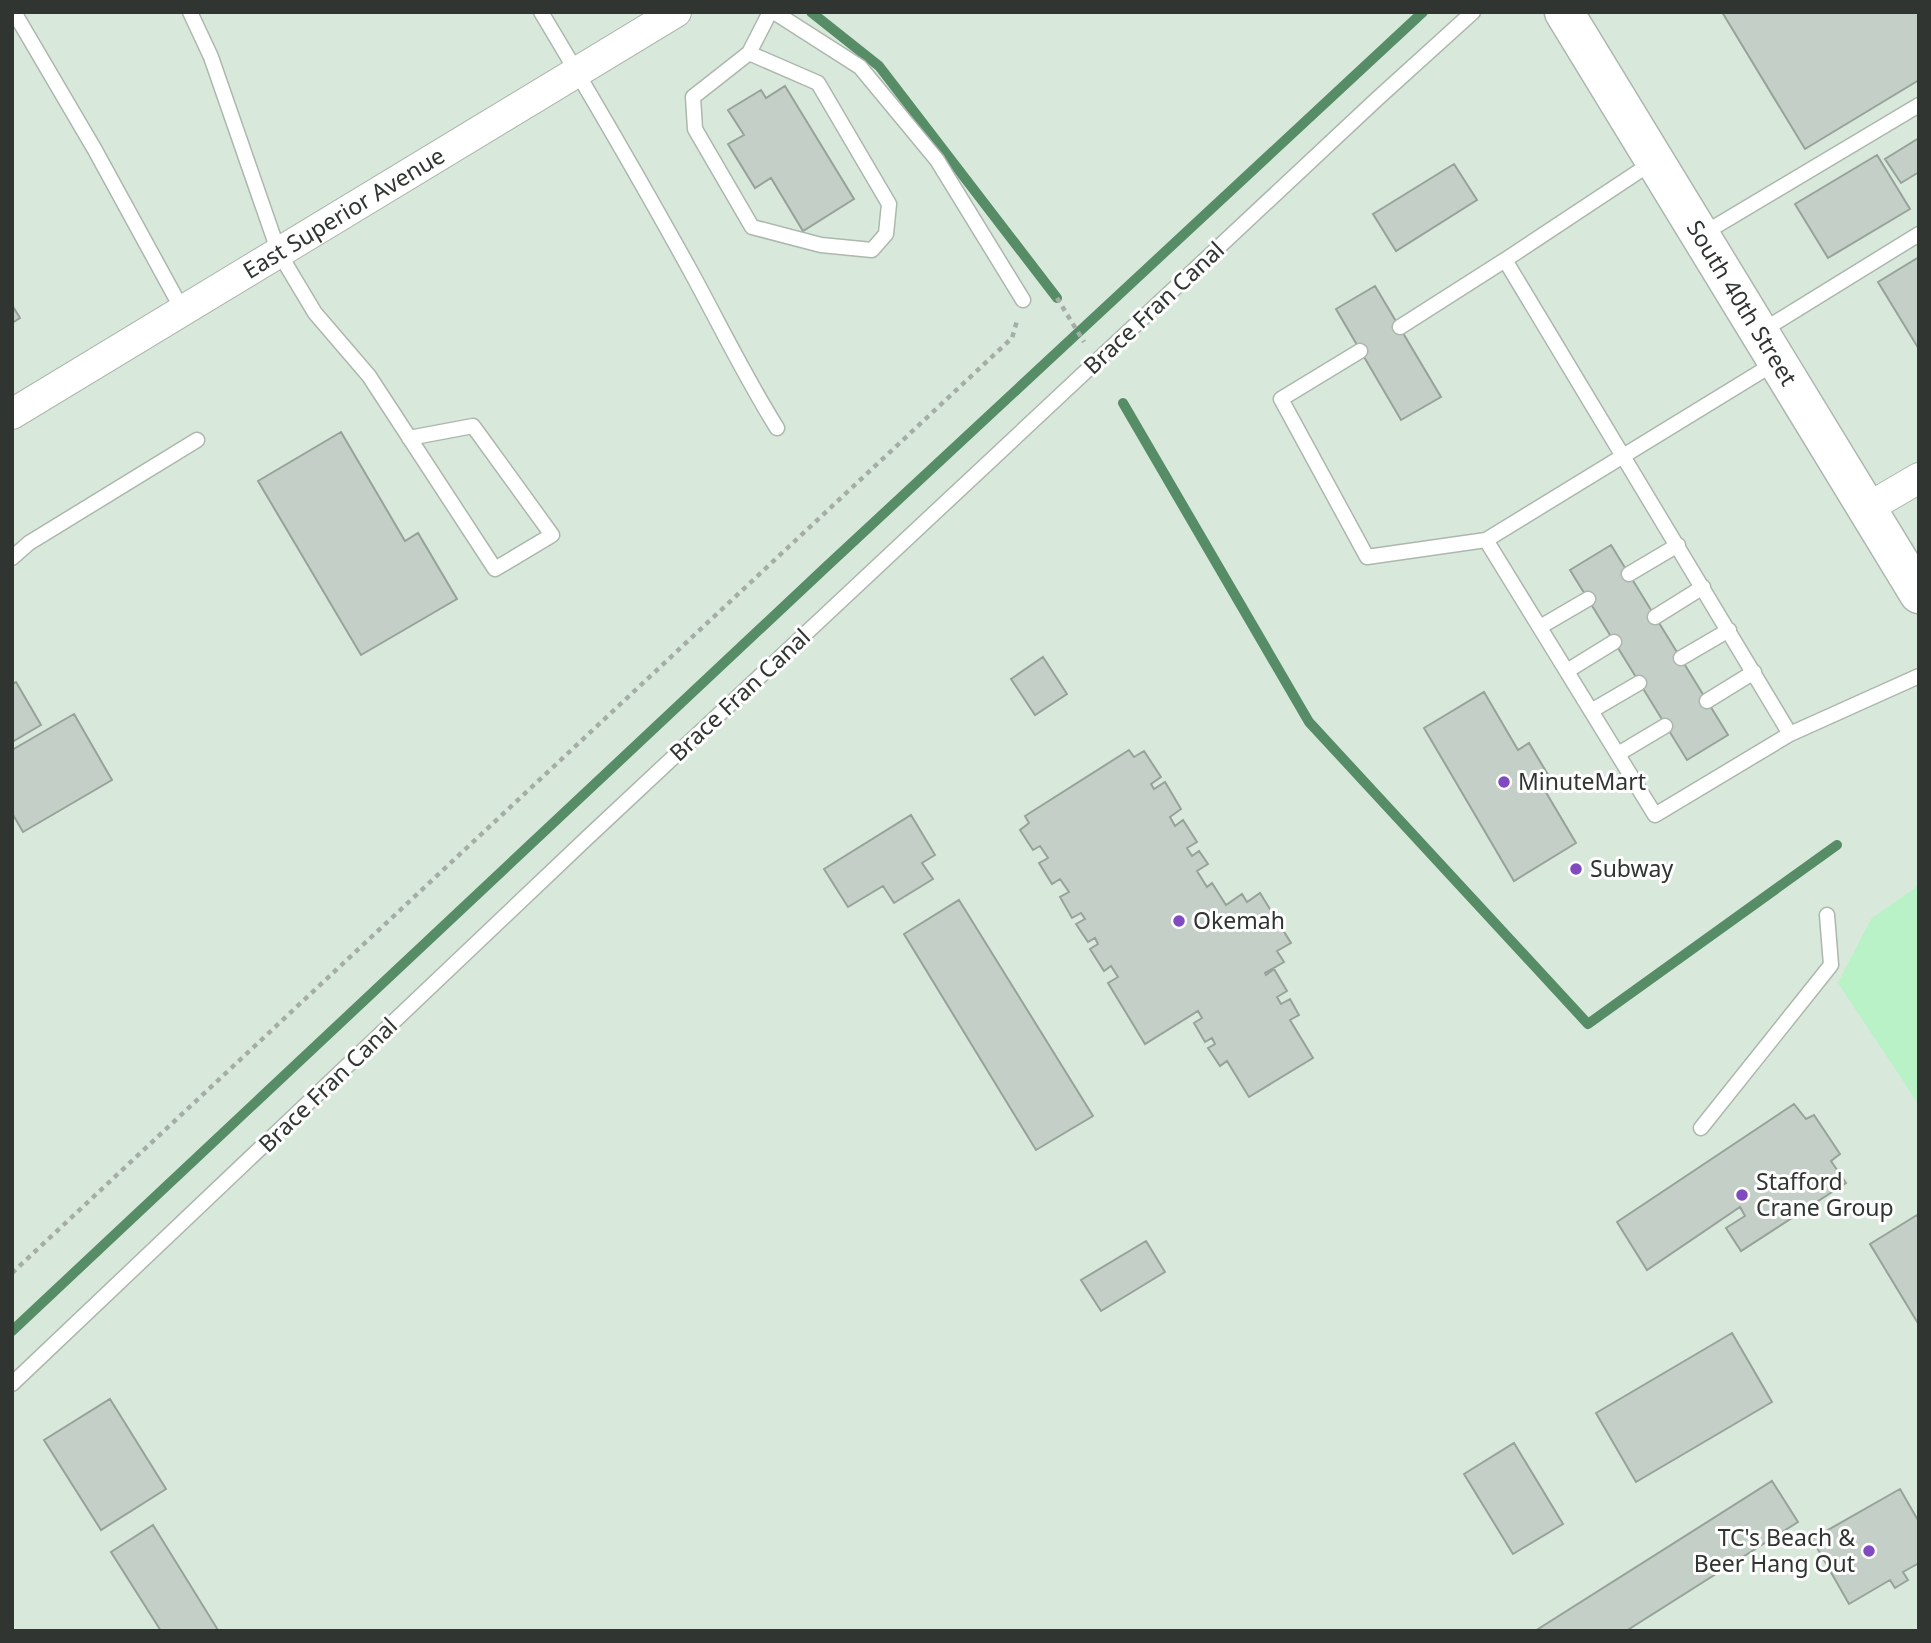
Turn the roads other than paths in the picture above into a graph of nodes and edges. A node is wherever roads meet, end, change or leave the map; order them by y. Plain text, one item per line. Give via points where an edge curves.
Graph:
1 (14, 12) edge
2 (190, 12) edge
3 (541, 12) edge
4 (676, 12) edge
5 (772, 12) edge
6 (1473, 12) edge
7 (1564, 12) edge
8 (749, 53) junction
9 (578, 72) junction
10 (1919, 105) edge
11 (1655, 161) junction
12 (1919, 234) edge
13 (1700, 236) junction
14 (279, 253) junction
15 (1505, 260) junction
16 (1023, 300) road end
17 (183, 311) junction
18 (1400, 327) dead end
19 (1768, 348) junction
20 (1360, 351) dead end
21 (12, 414) edge
22 (777, 428) dead end
23 (409, 438) junction
24 (197, 440) dead end
25 (1625, 456) junction
26 (1919, 478) edge
27 (1866, 509) junction
28 (1486, 540) junction
29 (1678, 545) junction
30 (12, 558) edge
31 (1629, 574) dead end
32 (1703, 587) junction
33 (1919, 594) edge
34 (1588, 599) dead end
35 (1655, 617) dead end
36 (1540, 627) junction
37 (1729, 630) junction
38 (1614, 642) dead end
39 (1681, 658) dead end
40 (1567, 671) junction
41 (1754, 672) junction
42 (1919, 676) edge
43 (1639, 682) dead end
44 (1707, 701) dead end
45 (1591, 710) junction
46 (1665, 726) dead end
47 (1790, 734) junction
48 (1618, 754) junction
49 (1827, 915) dead end
50 (1701, 1128) dead end
51 (12, 1384) edge

1 - 17 lane
2 - 14 lane via 211,57
3 - 9 lane
4 - 9 street, East Superior Avenue
5 - 8 lane
5 - 16 lane via 860,67 937,160
6 - 51 lane, Brace Fran Canal via 597,828
7 - 11 main road, South 40th Street
8 - 8 lane via 693,97 695,129 752,227 821,245 872,250 886,234 888,204 818,83
9 - 14 street, East Superior Avenue
9 - 22 lane
10 - 13 lane
11 - 13 main road, South 40th Street
11 - 15 lane
12 - 19 lane
13 - 19 main road, South 40th Street
14 - 17 street, East Superior Avenue
14 - 23 lane via 315,313 369,376
15 - 18 lane
15 - 25 lane
17 - 21 street, East Superior Avenue
19 - 25 lane
19 - 27 main road, South 40th Street
20 - 28 lane via 1281,399 1367,556
23 - 23 lane via 495,569 552,535 472,426
24 - 30 lane via 29,543
25 - 28 lane
25 - 29 lane
26 - 27 street
27 - 33 main road, South 40th Street
28 - 36 lane
29 - 31 lane
29 - 32 lane
32 - 35 lane
32 - 37 lane
34 - 36 lane
36 - 40 lane
37 - 39 lane
37 - 41 lane
38 - 40 lane
40 - 45 lane
41 - 44 lane
41 - 47 lane
42 - 47 lane
43 - 45 lane
45 - 48 lane
46 - 48 lane
47 - 48 lane via 1655,815
49 - 50 lane via 1831,965

